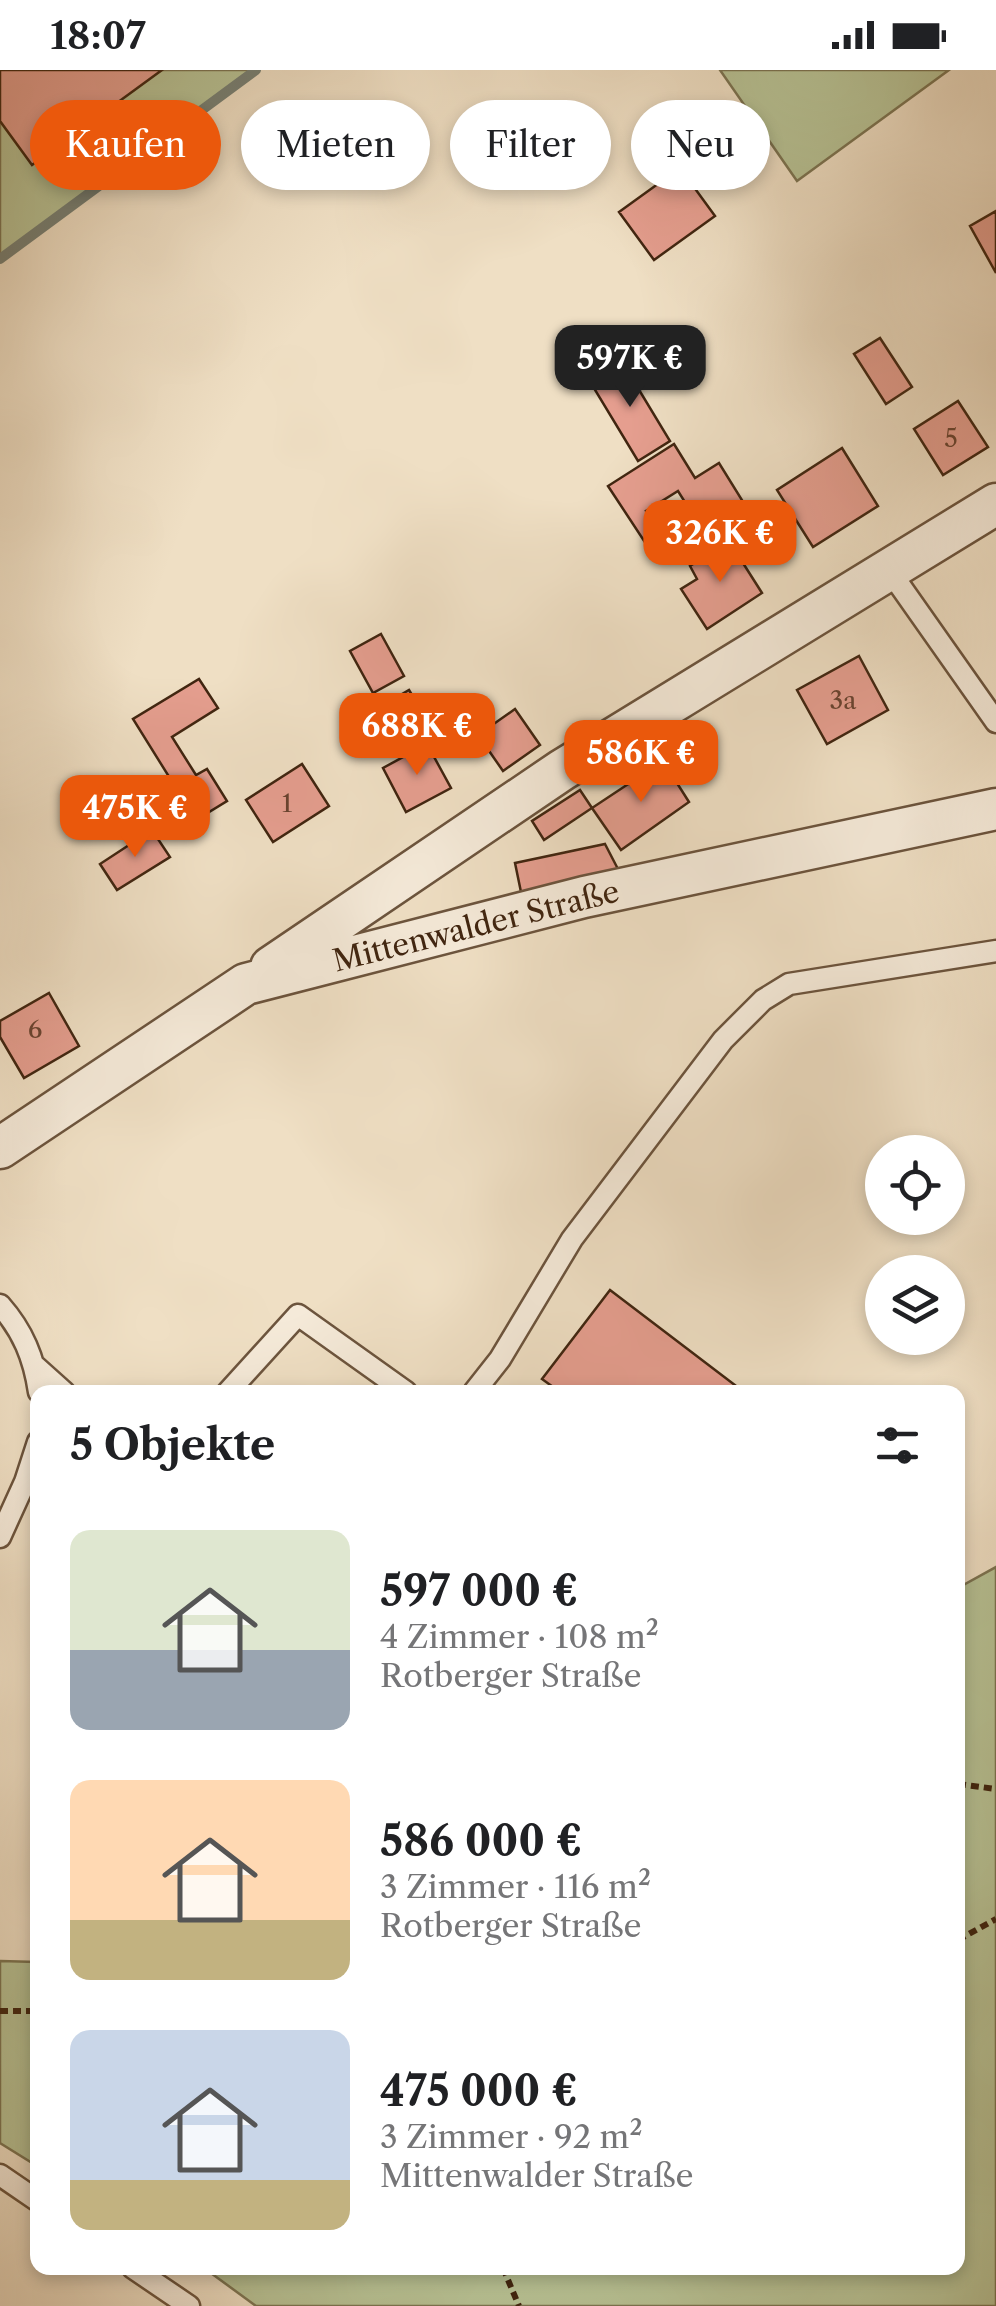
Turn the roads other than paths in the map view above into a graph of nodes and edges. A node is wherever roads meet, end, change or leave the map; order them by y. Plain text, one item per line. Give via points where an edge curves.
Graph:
1 (996, 504) edge
2 (889, 570) junction
3 (996, 722) edge
4 (996, 809) edge
5 (996, 951) edge
6 (246, 984) junction
7 (0, 1148) edge
8 (0, 1305) edge
9 (35, 1366) junction
10 (38, 1385) edge
11 (56, 1385) edge
12 (234, 1385) edge
13 (396, 1385) edge
14 (480, 1385) edge
15 (30, 1469) edge
16 (0, 1537) edge
17 (0, 2175) edge
18 (30, 2196) edge
19 (144, 2275) edge
20 (190, 2306) edge

1 - 2 street
2 - 3 lane
2 - 6 street via 562,770
4 - 6 street, Mittenwalder Straße via 584,898
5 - 14 lane via 789,984 763,1000 723,1040 572,1240
6 - 7 street, Mittenwalder Straße
8 - 9 lane via 18,1326
9 - 10 lane
9 - 11 lane
12 - 13 lane via 298,1315
15 - 16 lane
17 - 18 lane
19 - 20 lane

